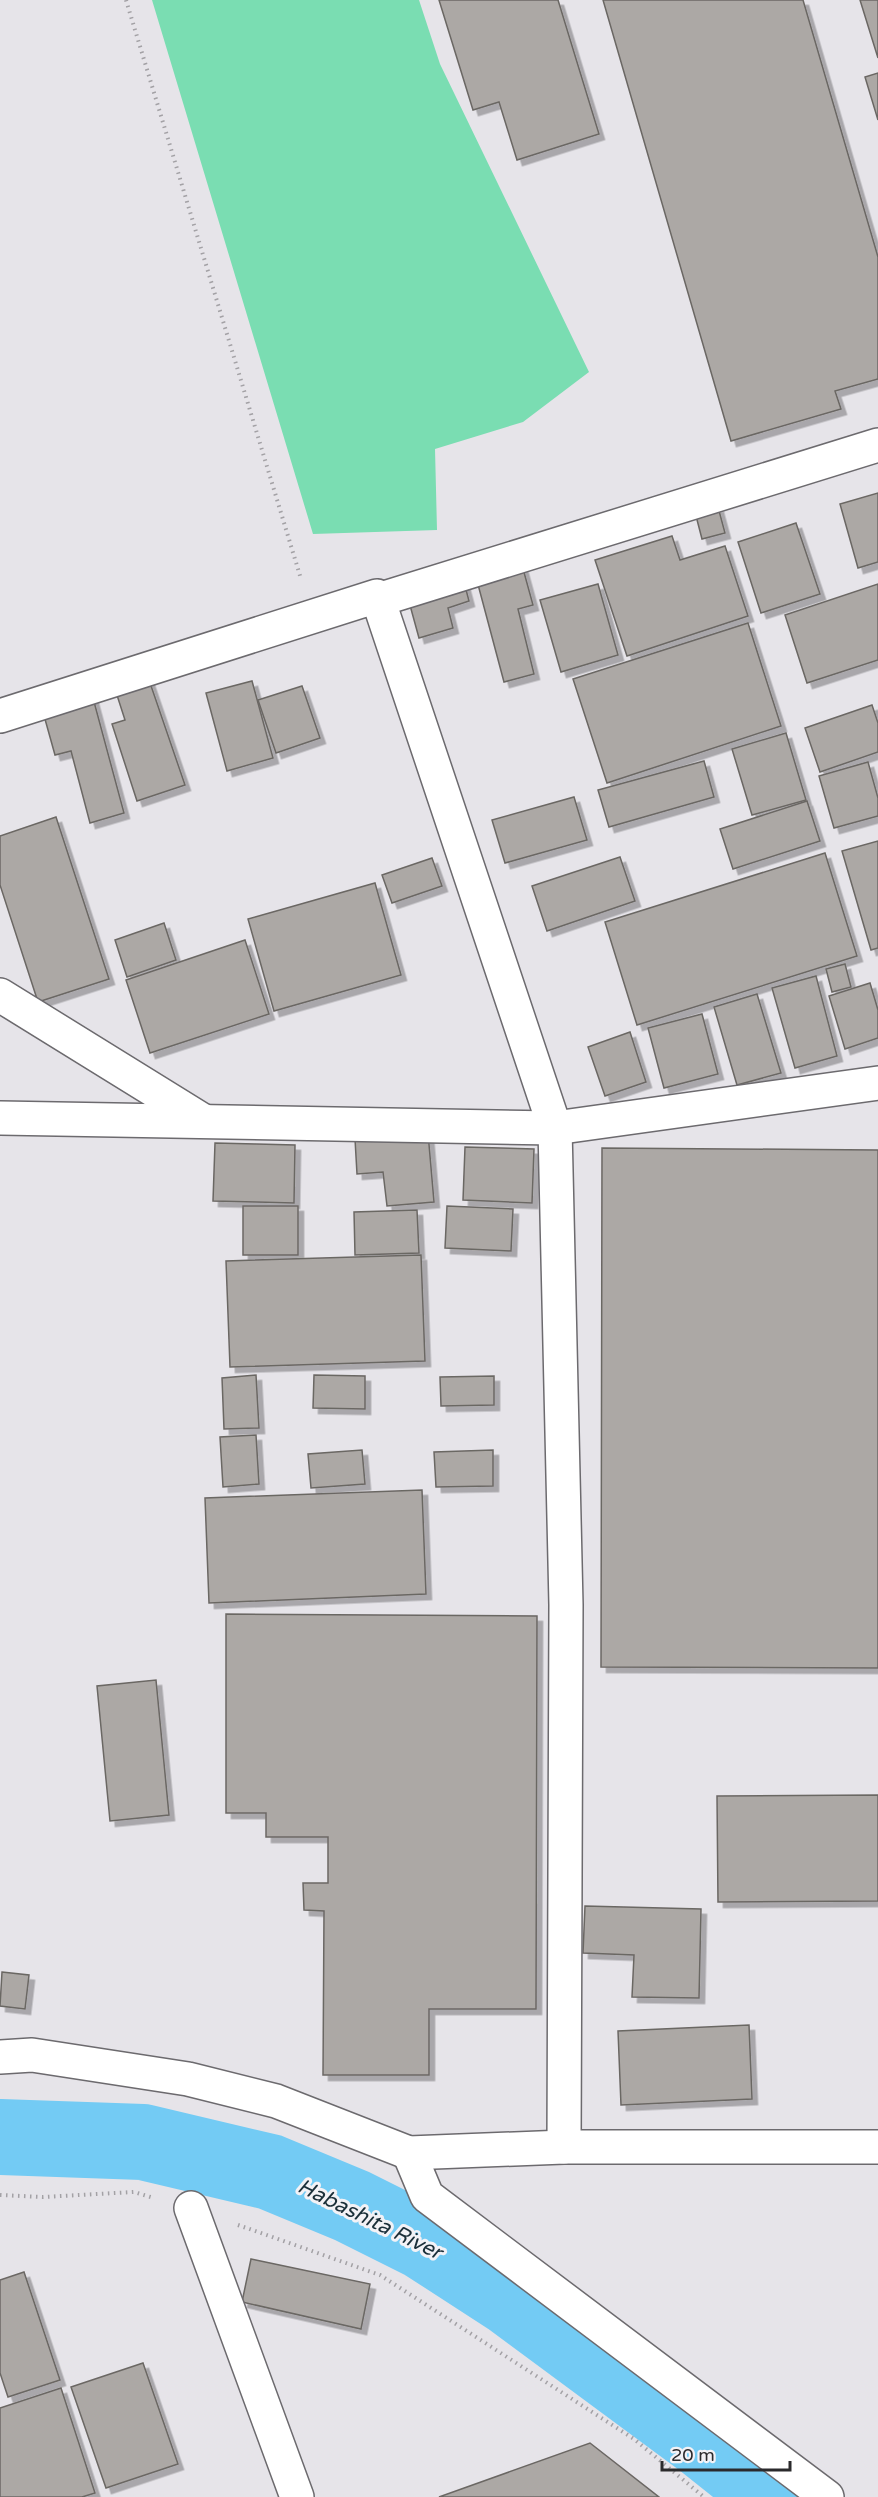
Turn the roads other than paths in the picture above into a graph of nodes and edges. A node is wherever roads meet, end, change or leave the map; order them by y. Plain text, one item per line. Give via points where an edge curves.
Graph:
1 (878, 445) edge
2 (378, 600) junction
3 (0, 716) edge
4 (0, 995) edge
5 (878, 1083) edge
6 (0, 1118) edge
7 (204, 1121) junction
8 (555, 1128) junction
9 (0, 2057) edge
10 (564, 2147) junction
11 (878, 2147) edge
12 (409, 2152) junction
13 (191, 2208) road end
14 (297, 2497) edge
15 (827, 2497) edge

1 - 2 street
2 - 3 street via 377,596
2 - 8 street
4 - 7 street
5 - 8 street
6 - 7 street
7 - 8 street
8 - 10 street via 566,1605
9 - 12 street via 32,2055 188,2079 276,2101
10 - 11 street
10 - 12 street
12 - 15 street via 427,2196
13 - 14 street

